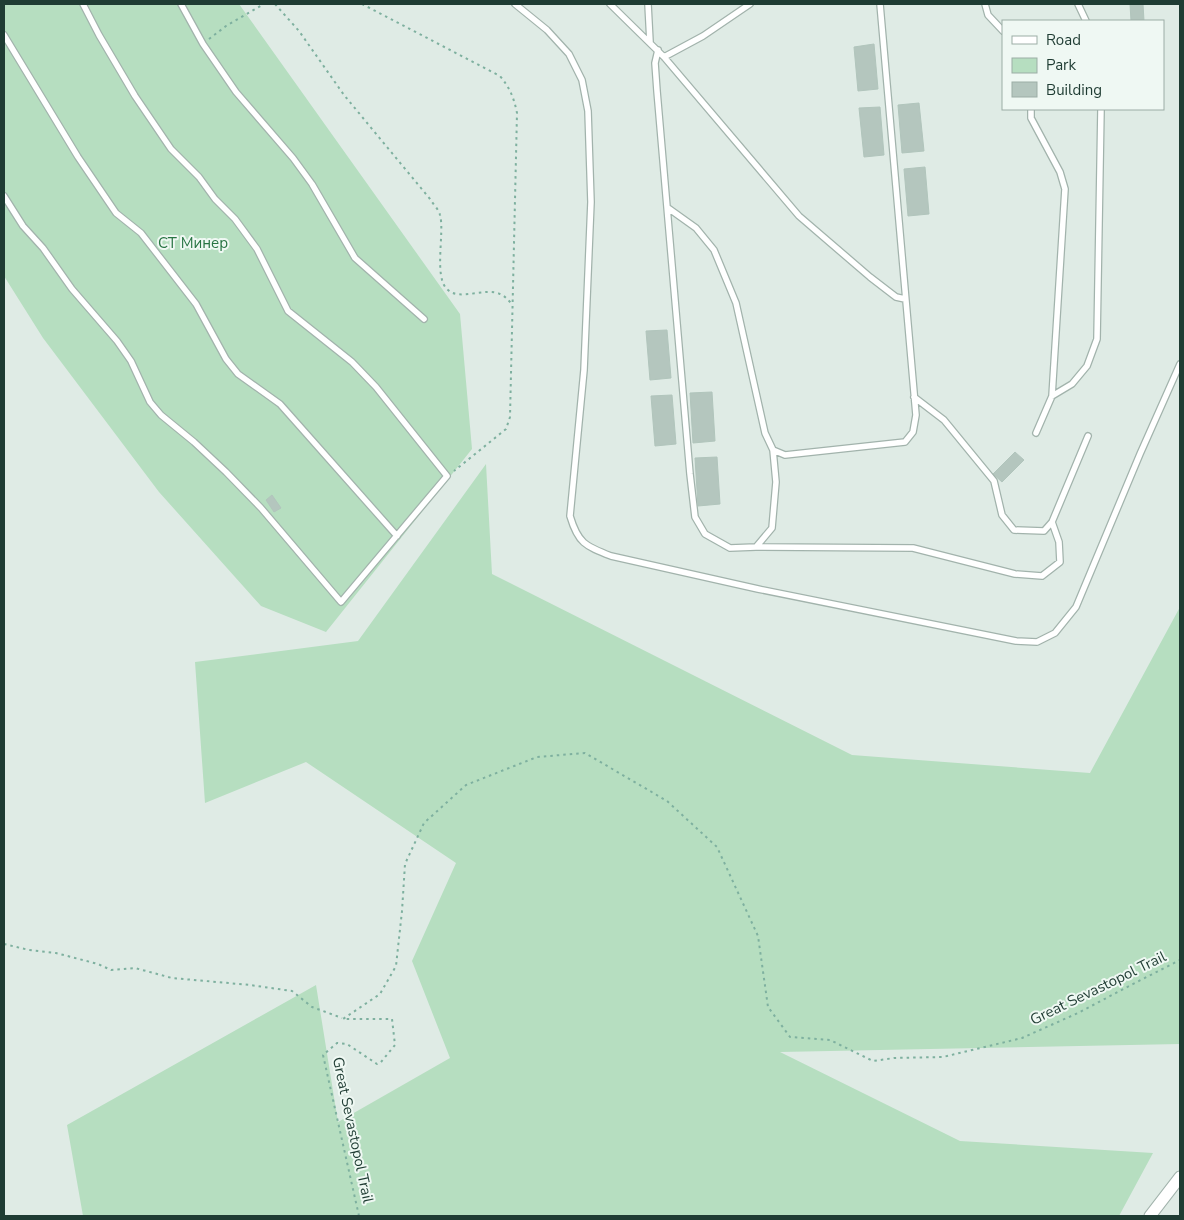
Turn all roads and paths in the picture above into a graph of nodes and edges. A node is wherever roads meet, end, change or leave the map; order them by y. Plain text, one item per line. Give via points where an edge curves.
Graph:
1 (83, 4) edge
2 (181, 4) edge
3 (264, 4) edge
4 (275, 4) edge
5 (362, 4) edge
6 (515, 4) edge
7 (610, 4) edge
8 (648, 4) edge
9 (750, 4) edge
10 (880, 4) edge
11 (984, 4) edge
12 (1078, 4) edge
13 (1086, 20) edge
14 (1002, 30) edge
15 (4, 35) edge
16 (650, 42) junction
17 (203, 44) junction
18 (658, 50) junction
19 (664, 57) junction
20 (1031, 110) edge
21 (1101, 110) edge
22 (4, 196) edge
23 (668, 208) junction
24 (905, 299) junction
25 (512, 304) junction
26 (424, 319) dead end
27 (1180, 364) edge
28 (1052, 396) junction
29 (914, 397) junction
30 (1036, 434) dead end
31 (1088, 436) dead end
32 (773, 450) junction
33 (447, 476) junction
34 (1052, 522) junction
35 (397, 536) junction
36 (756, 547) junction
37 (4, 944) edge
38 (1180, 960) edge
39 (343, 1019) junction
40 (1180, 1177) edge
41 (359, 1216) edge
42 (1150, 1216) edge

1 - 33 lane via 135,96 171,149 199,177 257,249 288,310 352,362
2 - 17 lane
3 - 17 path
4 - 25 path via 440,215 443,285 456,294 495,292
5 - 25 path via 500,76 509,88 517,113
6 - 27 lane via 547,30 569,54 582,80 588,111 590,202 584,370 570,516 575,534 589,547 611,556 758,589 1016,641 1037,642 1055,633 1076,606
7 - 16 lane
8 - 16 lane
9 - 19 lane via 703,36
10 - 24 lane
11 - 14 lane via 988,15
12 - 13 lane
15 - 35 lane via 116,213 141,234 196,304 226,359 238,374 280,404
16 - 18 lane
17 - 26 lane via 236,92 312,184 355,258
18 - 19 lane
18 - 23 lane via 655,63
19 - 24 lane via 798,216 870,277 896,297
20 - 28 lane via 1030,118 1060,172 1065,189
21 - 28 lane via 1097,339 1087,366 1072,384
22 - 35 lane via 72,289 117,341 150,402 250,496 342,602
23 - 32 lane via 696,228 714,250 736,303 765,433
23 - 36 lane via 695,517 705,534 730,548
24 - 29 lane
25 - 33 path via 510,417 506,428
28 - 30 lane
29 - 32 lane via 916,415 913,432 905,442 785,455
29 - 34 lane via 944,420 994,481 1002,515 1014,530 1044,531
31 - 34 lane
32 - 36 lane via 776,482 772,528
33 - 35 lane
34 - 36 lane via 1059,542 1060,562 1042,576 1015,574 914,548
37 - 39 path via 56,953 111,970 135,968 172,978 292,991 312,1008
38 - 39 path, Great Sevastopol Trail via 1022,1038 943,1057 873,1061 830,1040 790,1037 768,1007 758,936 717,848 667,801 585,753 537,757 466,785 424,823 405,864 396,966 380,994
39 - 41 path, Great Sevastopol Trail via 390,1018 395,1037 395,1044 377,1064 347,1044 337,1043 324,1055
40 - 42 street

